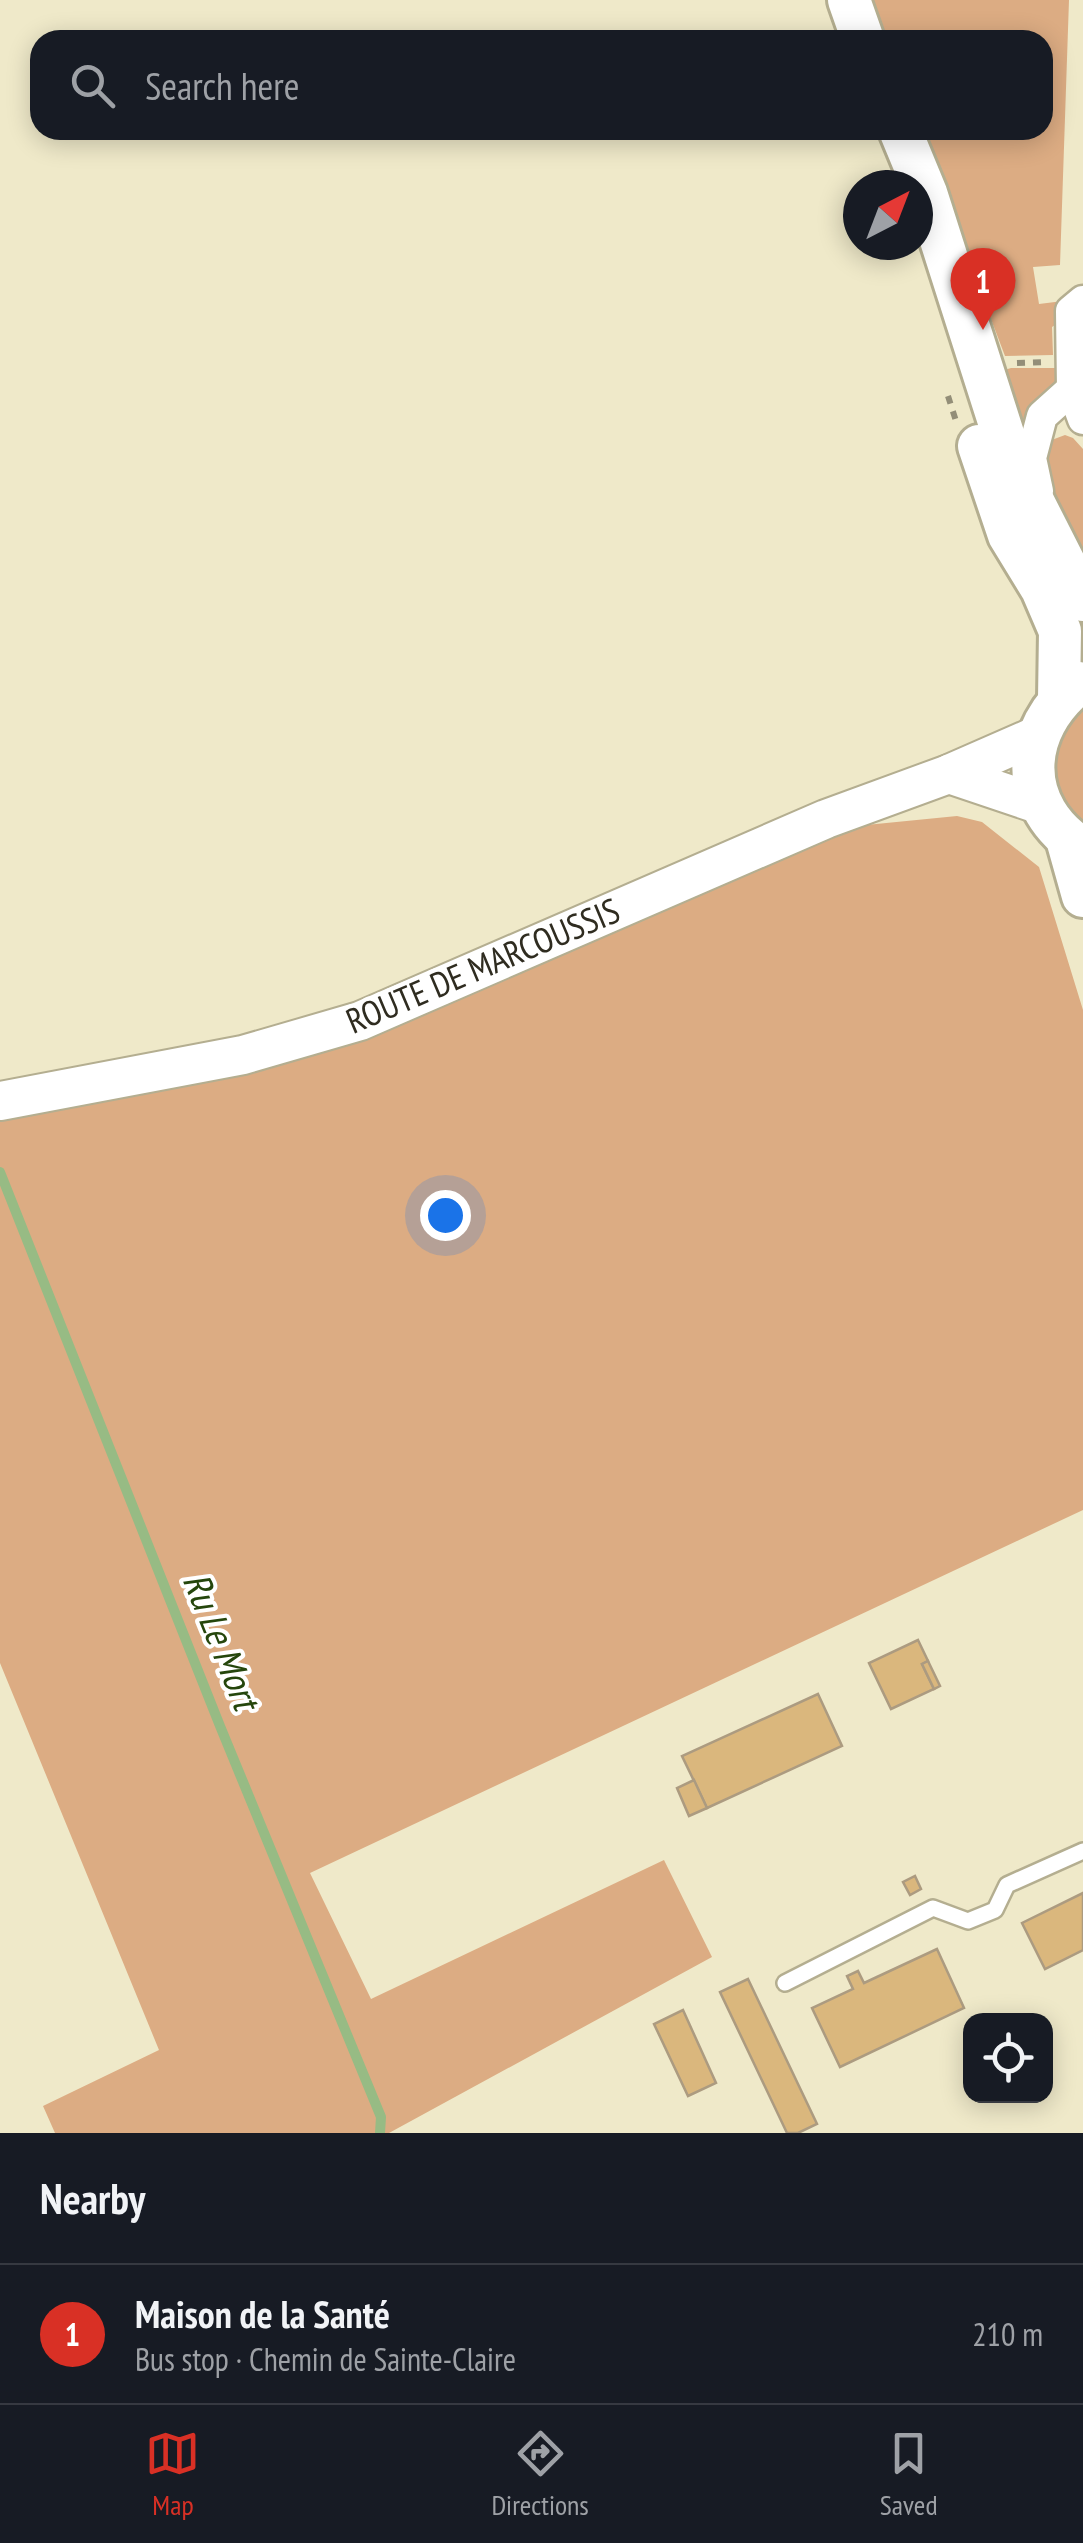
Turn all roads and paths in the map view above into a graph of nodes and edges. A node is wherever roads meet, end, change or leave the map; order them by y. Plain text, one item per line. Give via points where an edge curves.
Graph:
1 (887, 140) edge
2 (904, 140) edge
3 (894, 170) edge
4 (920, 260) edge
5 (1077, 306) edge
6 (1072, 389) junction
7 (948, 396) dead end
8 (1083, 419) edge
9 (958, 427) dead end
10 (1046, 533) junction
11 (1083, 600) edge
12 (1060, 704) edge
13 (948, 774) junction
14 (1041, 805) junction
15 (1075, 844) edge
16 (1083, 896) edge
17 (0, 1101) edge
18 (1083, 1850) edge
19 (786, 1983) dead end

1 - 3 main road
2 - 10 main road via 1010,456
4 - 12 main road via 1009,535 1060,631
5 - 6 street
6 - 8 street
6 - 10 street via 1042,416 1031,458
7 - 9 path
10 - 11 main road
12 - 13 street, ROUTE DE MARCOUSSIS
12 - 14 main road via 1034,770
13 - 14 street
13 - 17 street, ROUTE DE MARCOUSSIS via 826,819 360,1022 243,1056
14 - 15 main road
15 - 16 main road
18 - 19 lane via 1007,1885 994,1910 968,1921 933,1908

